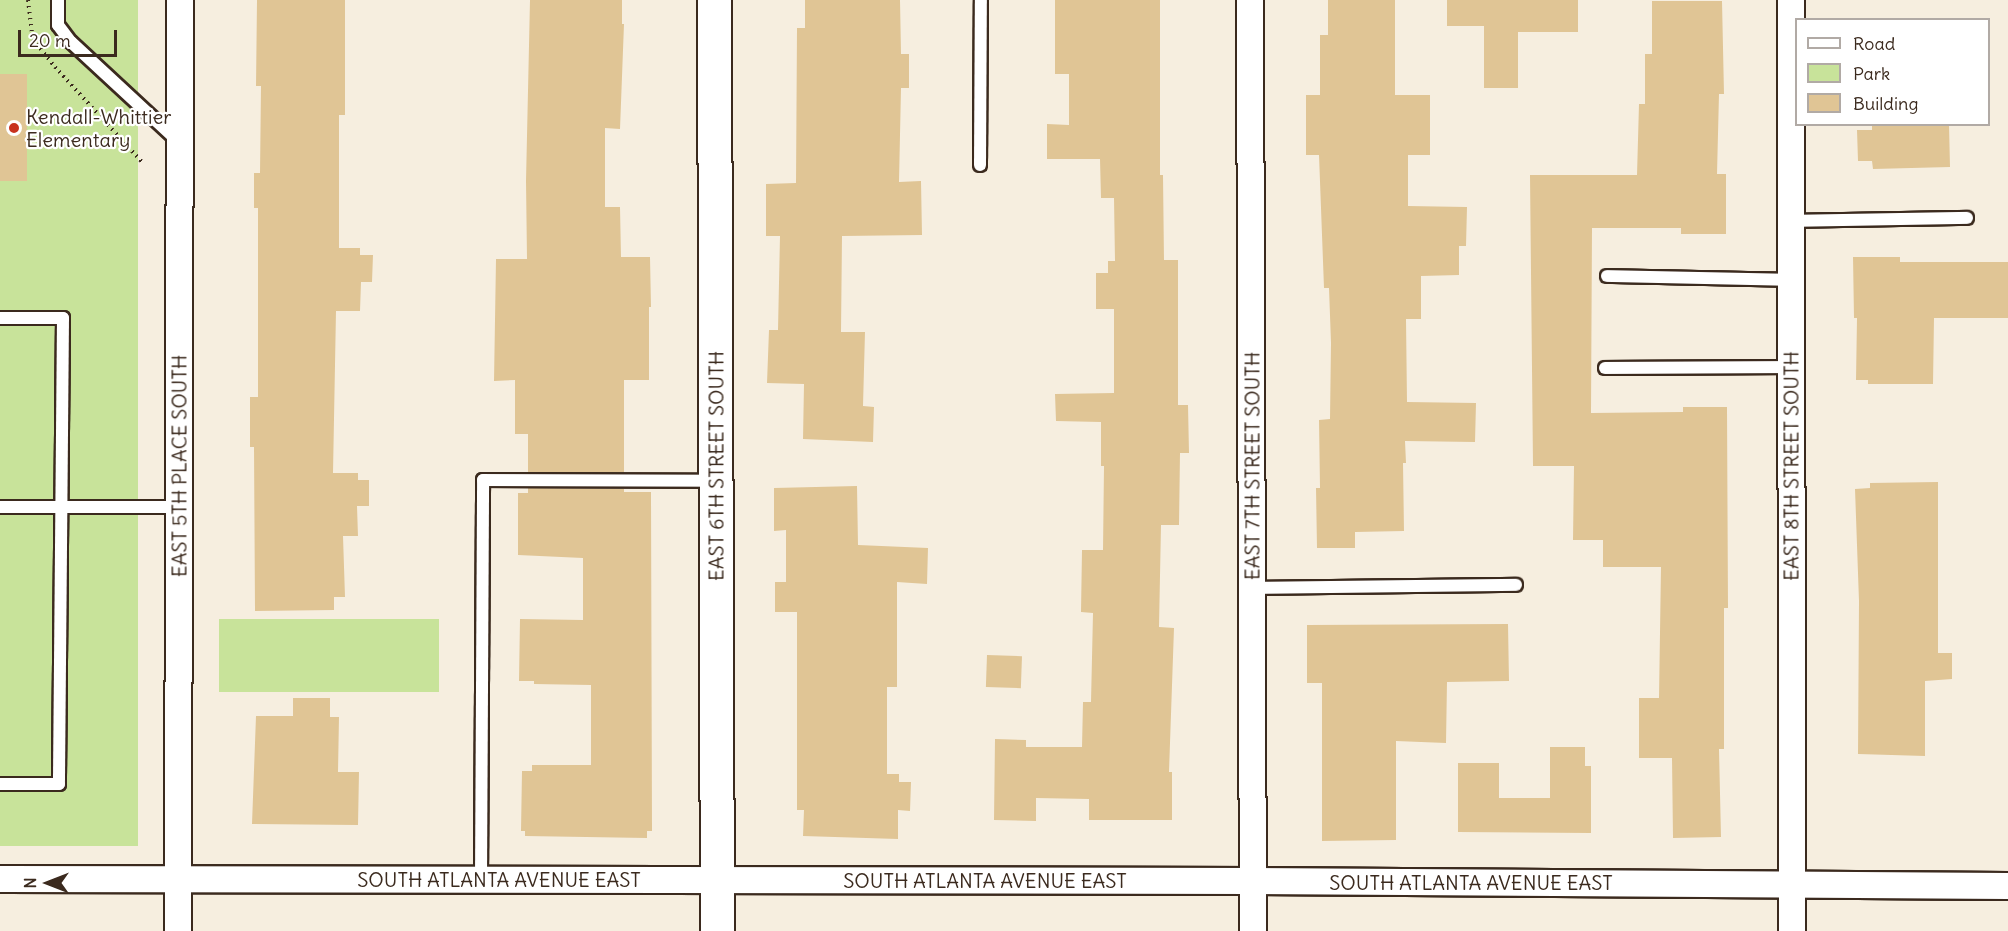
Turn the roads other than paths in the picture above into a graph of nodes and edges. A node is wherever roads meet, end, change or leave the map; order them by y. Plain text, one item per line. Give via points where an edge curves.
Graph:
1 (58, 0) edge
2 (180, 0) edge
3 (714, 0) edge
4 (981, 0) edge
5 (1250, 0) edge
6 (1791, 0) edge
7 (180, 143) junction
8 (980, 165) dead end
9 (1967, 218) dead end
10 (1791, 221) junction
11 (1608, 276) dead end
12 (1791, 280) junction
13 (0, 318) edge
14 (1791, 367) junction
15 (1605, 368) dead end
16 (716, 481) junction
17 (0, 507) edge
18 (61, 507) junction
19 (179, 507) junction
20 (1516, 585) dead end
21 (1252, 588) junction
22 (0, 784) edge
23 (0, 879) edge
24 (178, 879) junction
25 (481, 879) junction
26 (717, 879) junction
27 (1253, 881) junction
28 (1792, 885) junction
29 (2008, 886) edge
30 (178, 931) edge
31 (717, 931) edge
32 (1253, 931) edge
33 (1792, 931) edge

1 - 7 lane via 58,25 71,42
2 - 7 street, EAST 5TH PLACE SOUTH
3 - 16 street, EAST 6TH STREET SOUTH
4 - 8 lane
5 - 21 street, EAST 7TH STREET SOUTH
6 - 10 street, EAST 8TH STREET SOUTH
7 - 19 street, EAST 5TH PLACE SOUTH
9 - 10 lane
10 - 12 street, EAST 8TH STREET SOUTH
11 - 12 lane
12 - 14 street, EAST 8TH STREET SOUTH
13 - 18 lane via 63,318
14 - 15 lane
14 - 28 street, EAST 8TH STREET SOUTH
16 - 25 lane via 483,480
16 - 26 street, EAST 6TH STREET SOUTH
17 - 18 lane
18 - 19 lane
18 - 22 lane via 59,784
19 - 24 street, EAST 5TH PLACE SOUTH
20 - 21 lane
21 - 27 street, EAST 7TH STREET SOUTH
23 - 24 street, SOUTH ATLANTA AVENUE EAST
24 - 25 street, SOUTH ATLANTA AVENUE EAST
24 - 30 street, EAST 5TH PLACE SOUTH
25 - 26 street, SOUTH ATLANTA AVENUE EAST
26 - 27 street, SOUTH ATLANTA AVENUE EAST
26 - 31 street, EAST 6TH STREET SOUTH
27 - 28 street, SOUTH ATLANTA AVENUE EAST
27 - 32 street, EAST 7TH STREET SOUTH
28 - 29 street, SOUTH ATLANTA AVENUE EAST
28 - 33 street, EAST 8TH STREET SOUTH

